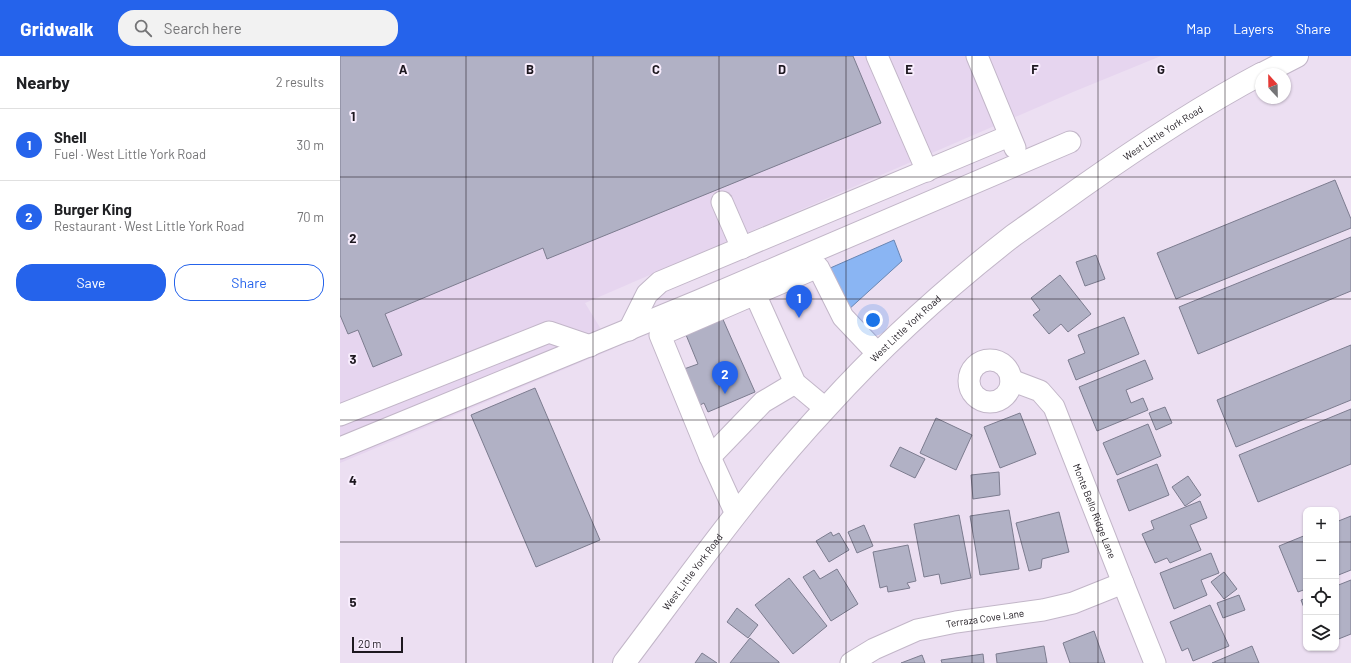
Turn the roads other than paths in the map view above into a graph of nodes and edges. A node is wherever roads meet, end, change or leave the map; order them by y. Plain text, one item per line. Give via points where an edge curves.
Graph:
1 (877, 56) edge
2 (977, 56) edge
3 (1296, 56) edge
4 (1273, 68) edge
5 (1255, 77) edge
6 (1009, 136) junction
7 (1070, 142) dead end
8 (1022, 163) junction
9 (927, 171) junction
10 (722, 202) dead end
11 (742, 248) junction
12 (755, 294) junction
13 (629, 330) junction
14 (590, 346) junction
15 (878, 354) junction
16 (1011, 380) dead end
17 (796, 383) junction
18 (825, 408) junction
19 (340, 415) edge
20 (340, 448) edge
21 (710, 457) junction
22 (736, 514) junction
23 (1123, 583) junction
24 (624, 663) edge
25 (851, 663) edge
26 (1155, 663) edge

1 - 9 street
2 - 6 street
3 - 4 main road, West Little York Road
5 - 15 main road, West Little York Road via 1133,152 1014,236 945,292
6 - 8 street
6 - 9 street
7 - 8 street
8 - 13 street
9 - 11 street
10 - 11 street
11 - 13 street via 660,282 647,294
12 - 15 street via 818,267 843,317
12 - 17 street
12 - 21 street via 660,335
13 - 14 street
14 - 19 street via 549,332
14 - 20 street
15 - 18 main road, West Little York Road
16 - 23 street, Monte Bello Ridge Lane via 1040,391 1054,407
17 - 18 street
17 - 21 street via 762,402
18 - 22 main road, West Little York Road
21 - 22 street
22 - 24 main road, West Little York Road
23 - 25 street, Terraza Cove Lane via 1073,603 1043,610 917,630 874,649
23 - 26 street, Monte Bello Ridge Lane

